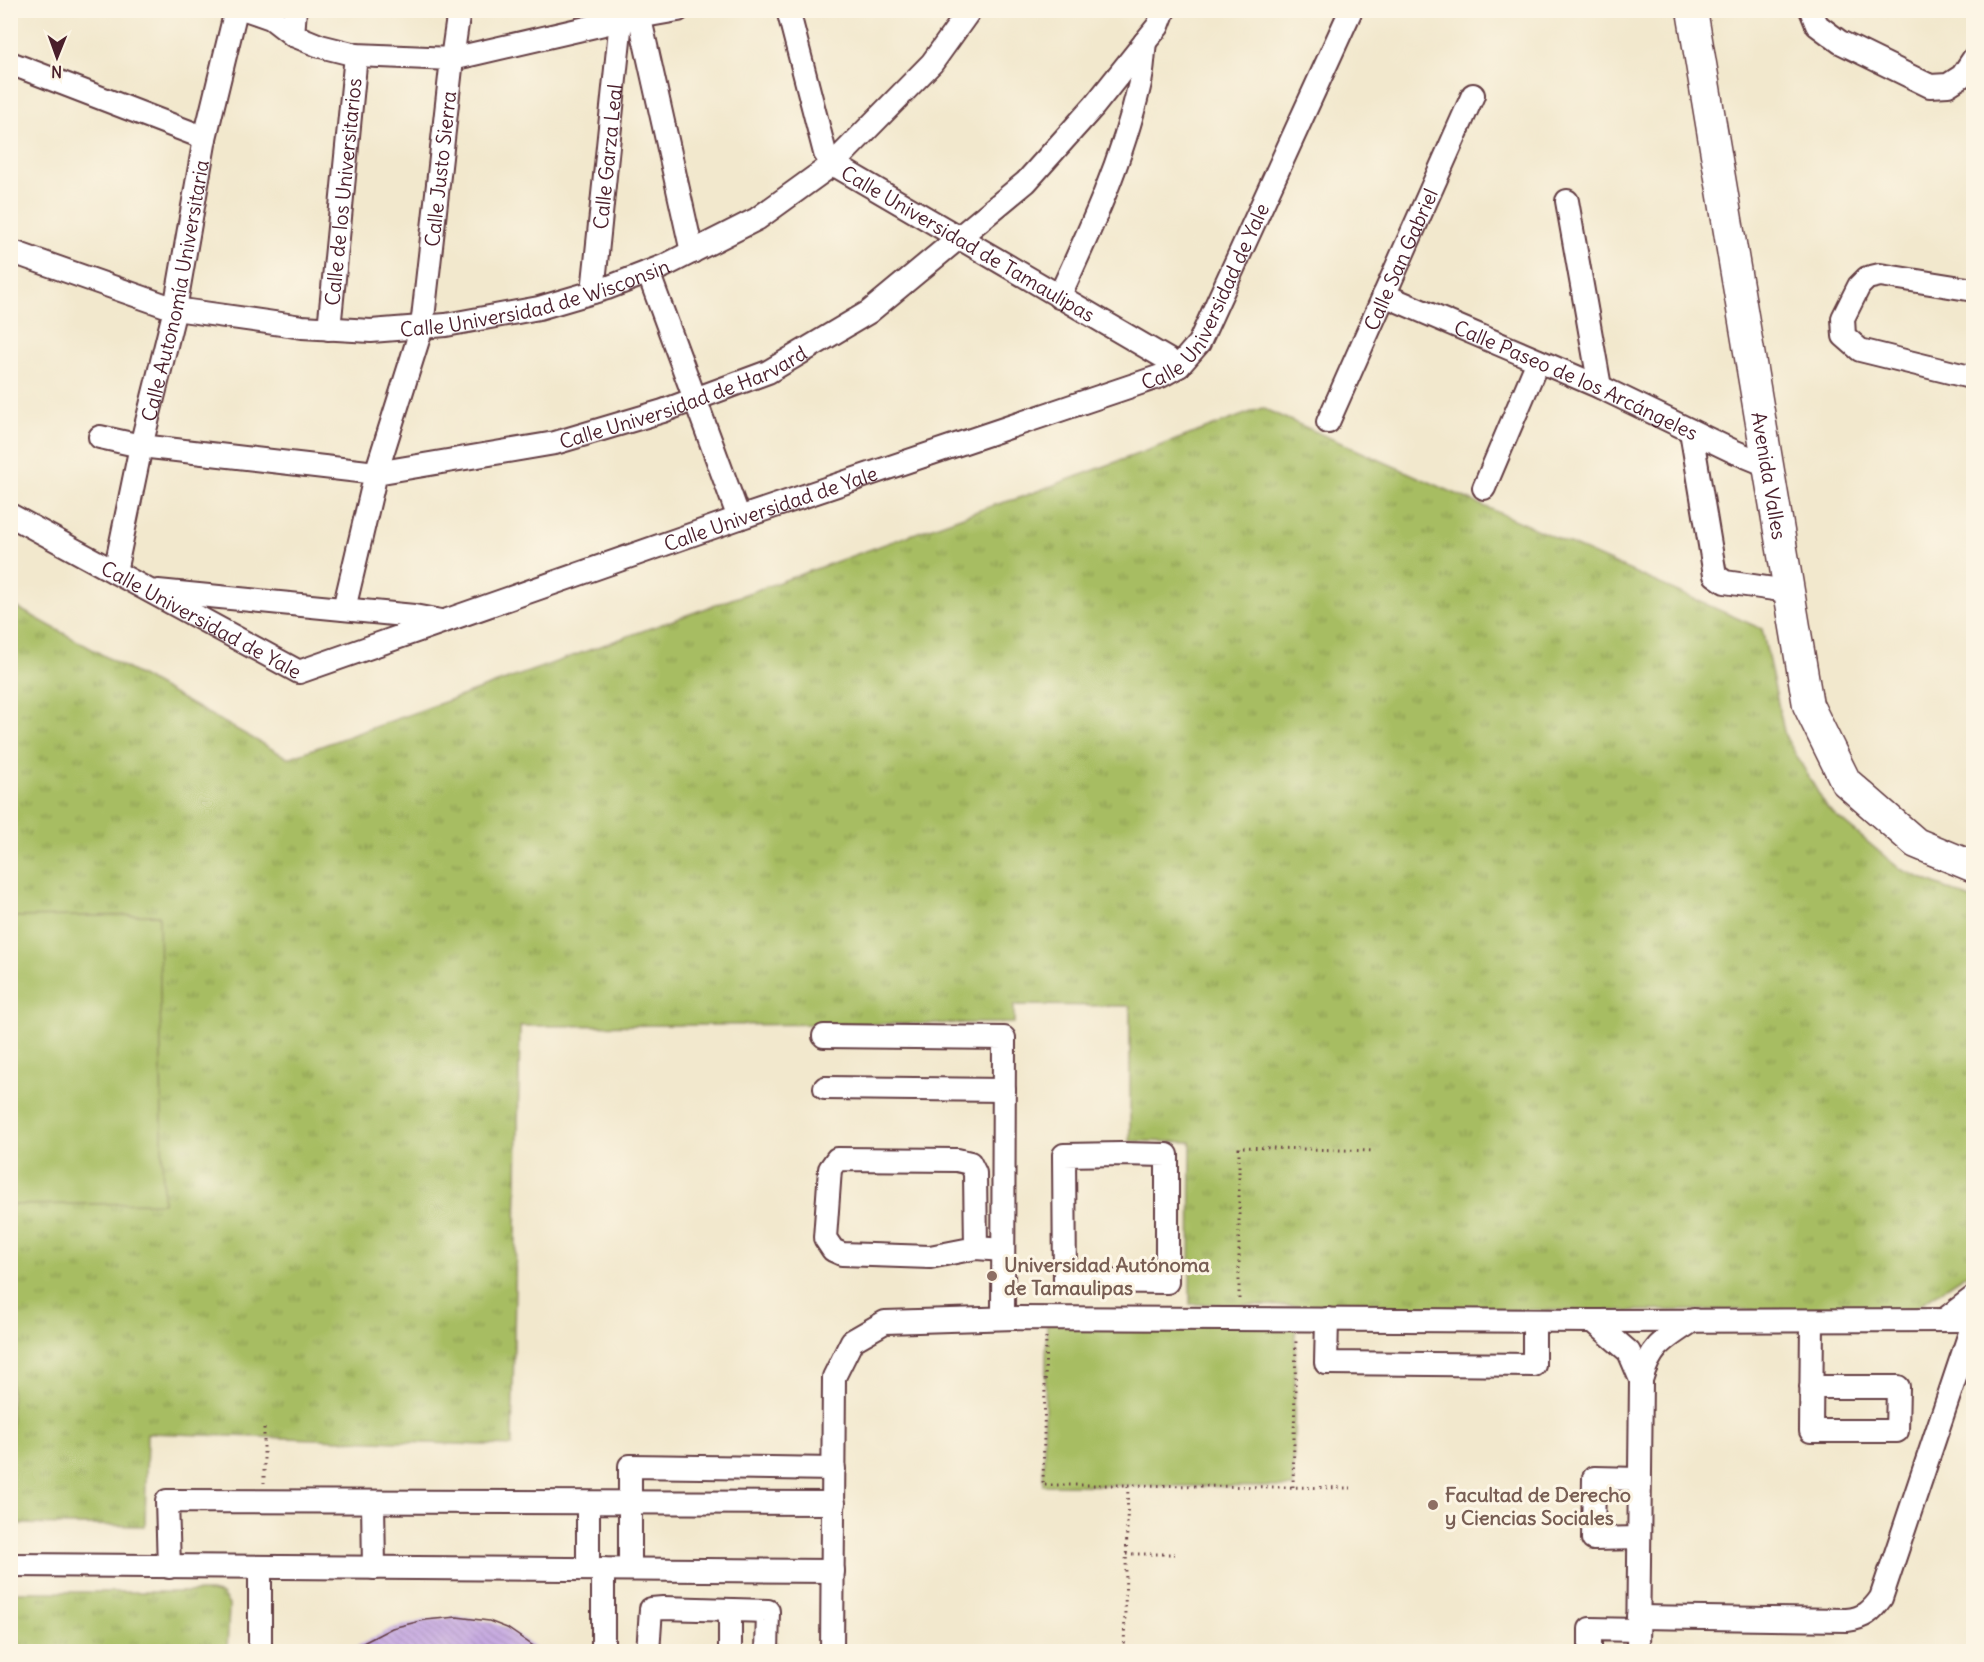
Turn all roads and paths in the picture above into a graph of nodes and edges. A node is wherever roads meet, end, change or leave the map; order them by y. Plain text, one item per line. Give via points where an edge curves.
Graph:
1 (236, 10) edge
2 (248, 10) edge
3 (296, 10) edge
4 (459, 10) edge
5 (678, 10) edge
6 (788, 10) edge
7 (970, 10) edge
8 (1164, 10) edge
9 (1350, 10) edge
10 (1692, 10) edge
11 (1811, 10) edge
12 (633, 16) edge
13 (293, 35) junction
14 (1145, 42) junction
15 (356, 55) junction
16 (1974, 58) edge
17 (452, 59) junction
18 (10, 63) edge
19 (1473, 95) dead end
20 (205, 138) junction
21 (833, 164) junction
22 (1567, 201) dead end
23 (957, 237) junction
24 (10, 251) edge
25 (692, 252) junction
26 (648, 272) junction
27 (1974, 290) edge
28 (592, 292) junction
29 (1384, 295) junction
30 (1059, 297) junction
31 (175, 309) junction
32 (422, 327) junction
33 (329, 329) junction
34 (1538, 361) junction
35 (1179, 366) junction
36 (1974, 378) edge
37 (1600, 387) junction
38 (695, 399) junction
39 (1328, 422) dead end
40 (1690, 431) junction
41 (100, 437) dead end
42 (141, 446) junction
43 (1767, 465) junction
44 (376, 473) junction
45 (1485, 488) dead end
46 (10, 515) edge
47 (739, 518) junction
48 (115, 572) junction
49 (148, 590) junction
50 (1788, 591) junction
51 (345, 609) junction
52 (443, 622) junction
53 (1974, 867) edge
54 (824, 1036) dead end
55 (825, 1088) dead end
56 (1004, 1090) junction
57 (1375, 1151) dead end
58 (976, 1248) junction
59 (1003, 1250) junction
60 (1122, 1281) junction
61 (1974, 1297) edge
62 (1003, 1318) junction
63 (1047, 1318) junction
64 (1123, 1318) junction
65 (1239, 1319) junction
66 (1296, 1319) junction
67 (1327, 1320) junction
68 (1694, 1320) junction
69 (1944, 1320) junction
70 (1974, 1320) edge
71 (1534, 1321) junction
72 (1593, 1321) junction
73 (1812, 1321) junction
74 (1641, 1380) junction
75 (1811, 1387) dead end
76 (264, 1428) dead end
77 (834, 1469) junction
78 (1640, 1479) junction
79 (1128, 1485) junction
80 (1293, 1487) junction
81 (1351, 1488) dead end
82 (264, 1501) junction
83 (373, 1502) junction
84 (588, 1503) junction
85 (630, 1503) junction
86 (834, 1503) junction
87 (1639, 1538) junction
88 (1126, 1554) junction
89 (1175, 1554) dead end
90 (10, 1565) edge
91 (169, 1567) junction
92 (260, 1568) junction
93 (374, 1568) junction
94 (595, 1569) junction
95 (630, 1569) junction
96 (662, 1570) junction
97 (833, 1570) junction
98 (651, 1609) junction
99 (730, 1610) junction
100 (1638, 1633) edge
101 (260, 1652) edge
102 (603, 1652) edge
103 (648, 1652) edge
104 (730, 1652) edge
105 (767, 1652) edge
106 (832, 1652) edge
107 (1124, 1652) edge
108 (1590, 1652) edge

1 - 20 street, Calle Autonomía Universitaria
2 - 13 street via 271,18
3 - 13 street
4 - 17 street, Calle Justo Sierra
5 - 12 street
6 - 21 street, Calle Universidad de Tamaulipas via 825,153
7 - 21 street, Calle Universidad de Wisconsin via 932,63
8 - 14 street, Calle Universidad de Harvard via 1158,26
9 - 35 street, Calle Universidad de Yale via 1199,343
10 - 43 main road, Avenida Valles
11 - 16 street via 1817,25 1840,42 1930,86 1948,85 1962,76
12 - 17 street
12 - 25 street
12 - 28 street, Calle Garza Leal
13 - 15 street
14 - 23 street, Calle Universidad de Harvard via 1026,182
14 - 30 street, Calle Universidad de Harvard via 1140,85 1122,152
15 - 17 street
15 - 33 street, Calle de los Universitarios
17 - 32 street, Calle Justo Sierra
18 - 20 street
19 - 29 street, Calle San Gabriel
20 - 31 street, Calle Autonomía Universitaria
21 - 23 street, Calle Universidad de Tamaulipas
21 - 25 street, Calle Universidad de Wisconsin via 757,219
22 - 37 street
23 - 30 street, Calle Universidad de Tamaulipas
23 - 38 street, Calle Universidad de Harvard via 869,312 768,372
24 - 31 street, Calle Universidad de Wisconsin
25 - 26 street, Calle Universidad de Wisconsin
26 - 28 street, Calle Universidad de Wisconsin
26 - 38 street
27 - 36 street via 1880,274 1859,286 1843,318 1845,336 1860,351
28 - 32 street, Calle Universidad de Wisconsin via 539,308
29 - 34 street, Calle Paseo de los Arcángeles
29 - 39 street, Calle San Gabriel
30 - 35 street, Calle Universidad de Tamaulipas
31 - 33 street, Calle Universidad de Wisconsin
31 - 42 street, Calle Autonomía Universitaria
32 - 33 street, Calle Universidad de Wisconsin
32 - 44 street, Calle Justo Sierra
34 - 37 street, Calle Paseo de los Arcángeles
34 - 45 street
35 - 47 street, Calle Universidad de Yale via 1161,376
37 - 40 street, Calle Paseo de los Arcángeles
38 - 44 street, Calle Universidad de Harvard via 555,443
38 - 47 street
40 - 43 street, Calle Paseo de los Arcángeles
40 - 50 street via 1715,575 1725,582
41 - 42 street, Calle Universidad de Harvard
42 - 44 street, Calle Universidad de Harvard
42 - 48 street, Calle Autonomía Universitaria
43 - 50 main road, Avenida Valles
44 - 51 street, Calle Justo Sierra
46 - 48 street, Calle Universidad de Yale
47 - 52 street, Calle Universidad de Yale
48 - 49 street, Calle Universidad de Yale
49 - 51 street
49 - 52 street, Calle Universidad de Yale via 299,672
50 - 53 main road, Avenida Valles via 1808,705 1846,782 1916,843
51 - 52 street
54 - 56 street via 1004,1038
55 - 56 street
56 - 59 street
57 - 65 path via 1239,1147
58 - 58 street via 930,1257 842,1254 833,1250 825,1238 830,1169 837,1159 970,1163 975,1173
58 - 59 street
59 - 62 street
60 - 60 street via 1167,1282 1167,1155 1064,1155 1065,1281
60 - 64 street
61 - 69 street
62 - 63 street
62 - 77 street via 885,1322 852,1341 834,1377
63 - 64 street
63 - 79 path via 1043,1485
64 - 65 street
65 - 66 street
66 - 67 street
66 - 80 path
67 - 71 street
67 - 71 street via 1326,1363 1534,1365
68 - 72 street
68 - 73 street
68 - 74 street via 1666,1338 1647,1359
69 - 70 street
69 - 73 street
70 - 100 street via 1881,1598 1873,1609 1861,1618 1847,1620
71 - 72 street
72 - 74 street via 1629,1352
73 - 75 street
74 - 78 street
76 - 82 path
77 - 85 street via 630,1466
77 - 86 street
78 - 87 street
78 - 87 street via 1594,1478 1593,1539
79 - 80 path
79 - 88 path
80 - 81 path
82 - 83 street
82 - 91 street via 166,1501
83 - 84 street
83 - 93 street
84 - 85 street
84 - 94 street
85 - 86 street
85 - 95 street
86 - 97 street
87 - 100 street
88 - 89 path
88 - 107 path
90 - 91 street
91 - 92 street
92 - 93 street
92 - 101 street
93 - 94 street
94 - 95 street
94 - 102 street
95 - 96 street
96 - 97 street
96 - 98 street
97 - 106 street
98 - 99 street
98 - 103 street
99 - 104 street
99 - 105 street via 768,1611
100 - 108 street via 1590,1629

